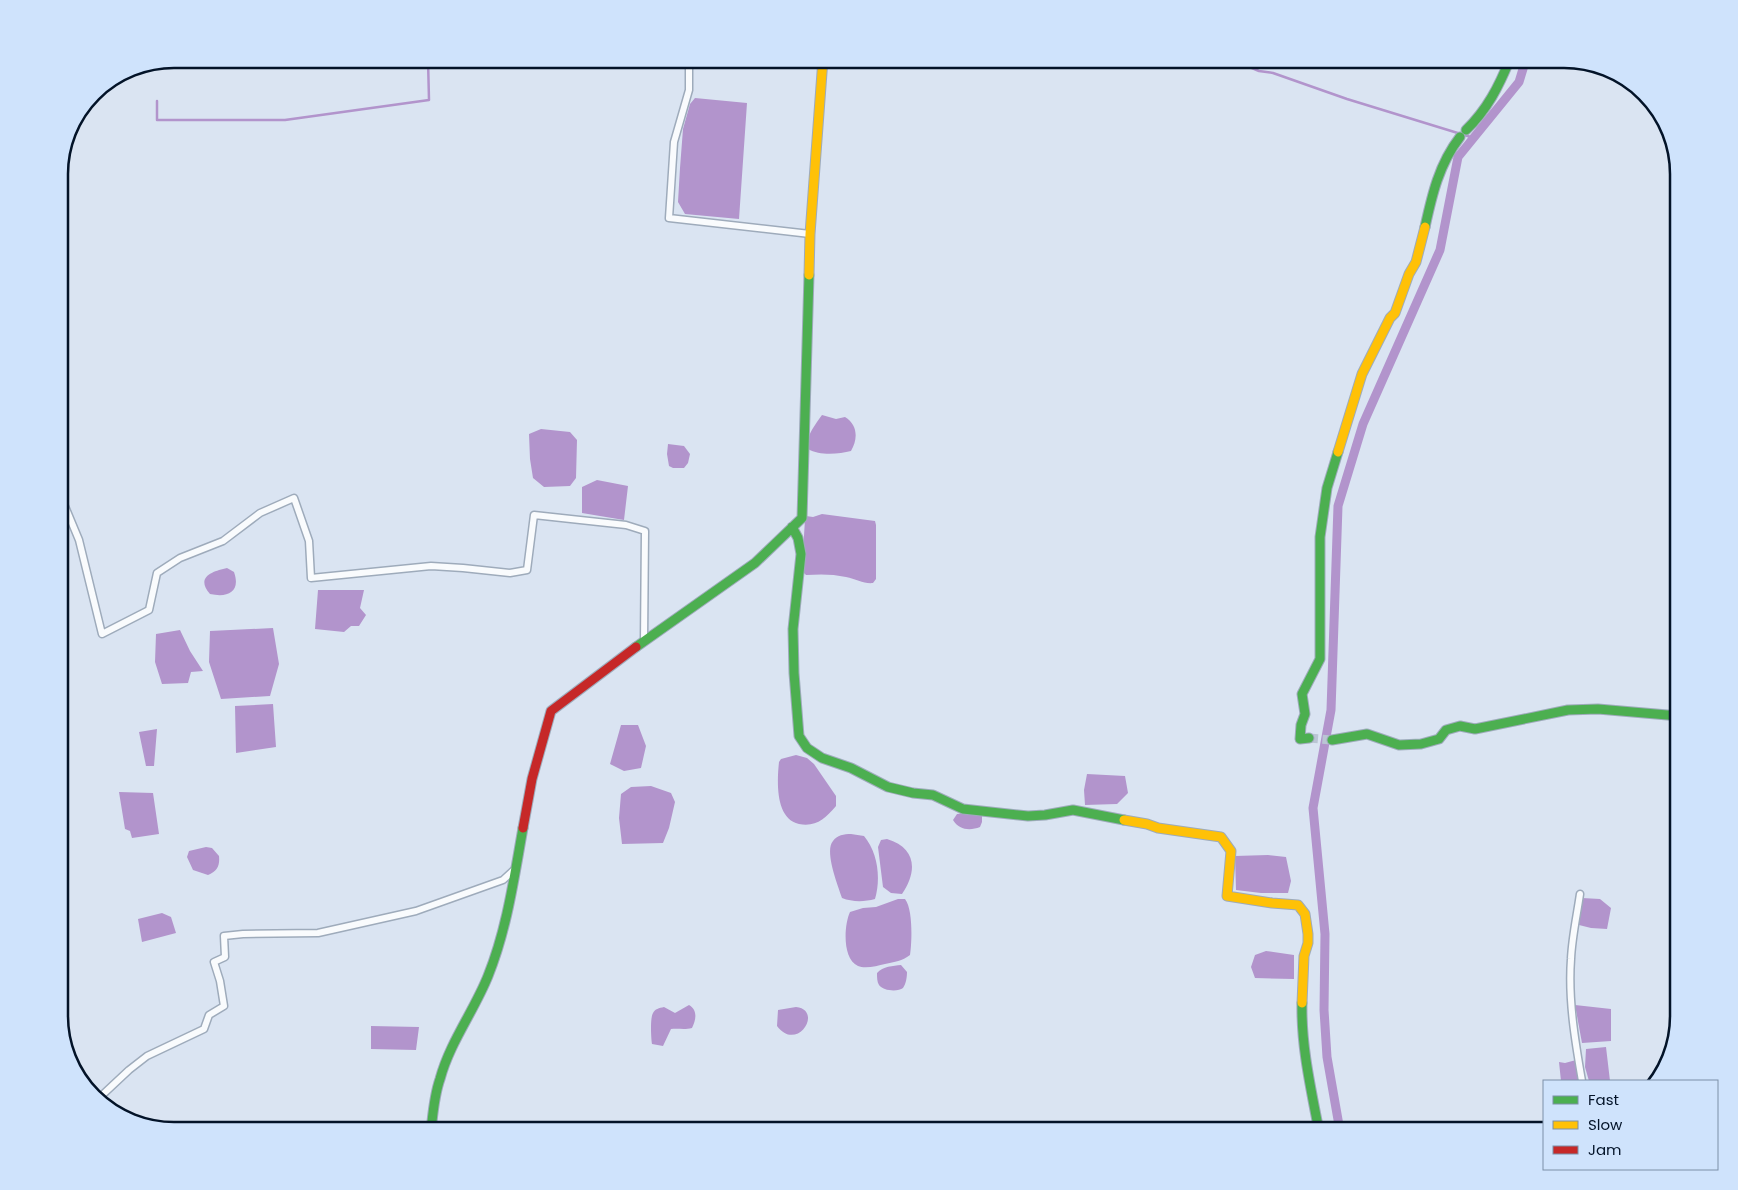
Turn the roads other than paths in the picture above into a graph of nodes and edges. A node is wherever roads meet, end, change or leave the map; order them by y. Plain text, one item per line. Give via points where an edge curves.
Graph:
1 (689, 68) edge
2 (822, 68) edge
3 (1506, 68) edge
4 (810, 234) junction
5 (68, 514) edge
6 (792, 527) junction
7 (644, 641) junction
8 (1670, 715) edge
9 (1309, 738) dead end
10 (1332, 740) tunnel mouth
11 (514, 869) junction
12 (1580, 894) dead end
13 (1582, 1080) edge
14 (102, 1095) edge
15 (432, 1122) edge
16 (1317, 1122) edge

1 - 4 street via 689,90 674,142 669,218
2 - 4 street
3 - 9 street via 1489,102 1453,146 1434,186 1416,262 1395,313 1362,374 1351,406 1328,488 1320,544 1320,659 1302,694 1305,714 1300,739
4 - 6 street via 802,518
5 - 7 street via 79,540 102,634 149,610 157,572 180,558 223,541 260,513 294,498 309,541 311,578 431,566 510,573 527,570 534,515 626,525 645,531
6 - 7 street via 754,563
6 - 16 street via 801,554 793,629 794,673 799,736 807,748 822,758 851,768 888,787 913,794 933,794 963,809 1028,816 1073,810 1220,837 1231,851 1227,896 1298,905 1305,914 1308,943 1304,956 1302,1018
7 - 11 street via 551,711 532,779
8 - 10 street via 1598,709 1568,710 1475,729 1460,726 1446,730 1439,739 1420,744 1399,745 1367,734
11 - 14 street via 503,880 416,911 318,933 224,936 225,956 214,962 224,1006 209,1015 204,1029 146,1056
11 - 15 street via 505,925 488,976 440,1077
12 - 13 street via 1570,958 1570,982

